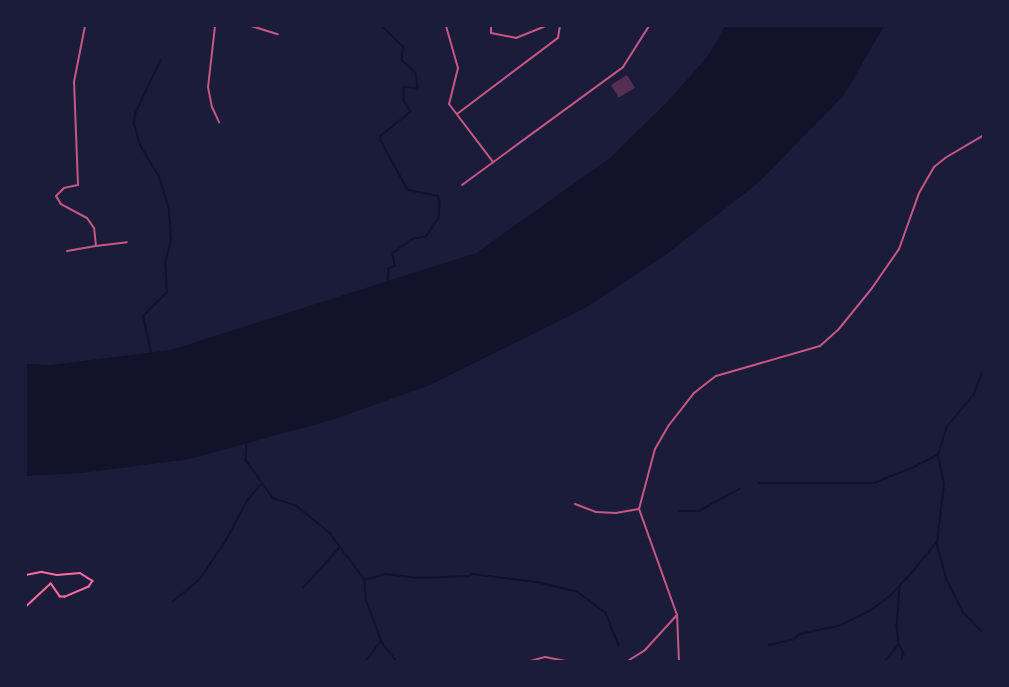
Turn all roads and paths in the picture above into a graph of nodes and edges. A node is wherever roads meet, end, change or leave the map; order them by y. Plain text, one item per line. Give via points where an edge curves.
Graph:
1 (85, 26) edge
2 (215, 26) edge
3 (252, 26) edge
4 (446, 26) edge
5 (491, 26) edge
6 (546, 26) edge
7 (560, 26) edge
8 (649, 26) edge
9 (278, 34) dead end
10 (458, 114) junction
11 (219, 122) dead end
12 (984, 135) edge
13 (493, 162) junction
14 (462, 185) dead end
15 (127, 242) dead end
16 (96, 246) junction
17 (67, 251) dead end
18 (575, 504) dead end
19 (639, 509) junction
20 (26, 575) edge
21 (26, 607) edge
22 (676, 615) junction
23 (530, 661) edge
24 (570, 662) edge
25 (626, 662) edge
26 (679, 662) edge

1 - 16 street via 74,92 78,185 64,188 56,196 61,204 87,218 94,228
2 - 11 street via 208,87
3 - 9 street
4 - 10 street via 458,68 449,104
5 - 6 street via 492,33 516,38
7 - 10 street via 558,38
8 - 13 street via 623,67
10 - 13 street
12 - 19 street via 934,167 919,193 898,249 838,330 820,346 716,376 694,393 655,449
13 - 14 street
15 - 16 street
16 - 17 street
18 - 19 street via 596,512
19 - 22 street
20 - 21 path via 80,573 93,581 89,587 65,597 60,597 51,584
22 - 25 street via 645,650
22 - 26 street
23 - 24 street via 545,657

